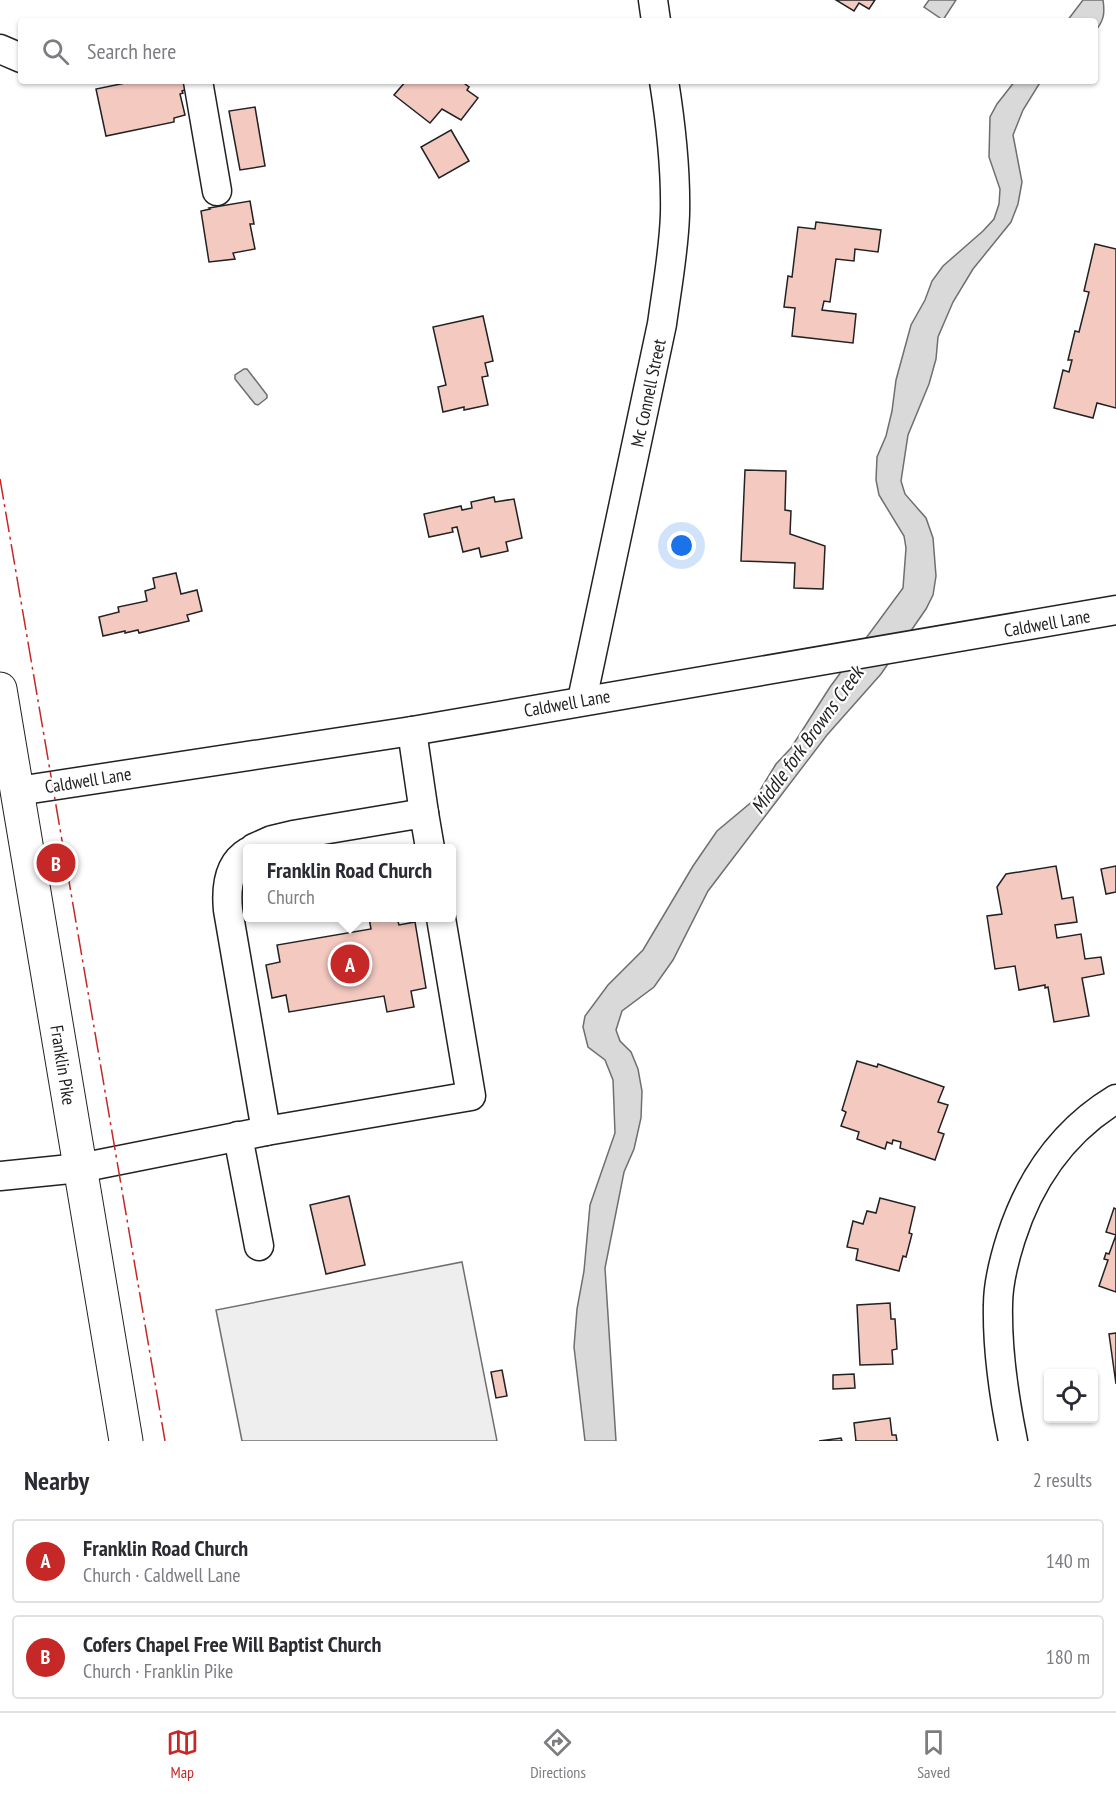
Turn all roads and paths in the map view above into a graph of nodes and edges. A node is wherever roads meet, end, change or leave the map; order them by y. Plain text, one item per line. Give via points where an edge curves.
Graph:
1 (653, 0) edge
2 (656, 18) edge
3 (0, 49) edge
4 (18, 57) edge
5 (199, 84) edge
6 (664, 84) edge
7 (217, 190) dead end
8 (1116, 610) edge
9 (0, 689) edge
10 (582, 700) junction
11 (412, 731) junction
12 (18, 791) junction
13 (424, 813) junction
14 (264, 844) edge
15 (429, 844) edge
16 (243, 857) edge
17 (442, 922) edge
18 (1116, 1099) edge
19 (266, 1131) junction
20 (238, 1136) junction
21 (80, 1168) junction
22 (0, 1176) edge
23 (259, 1246) dead end
24 (126, 1441) edge
25 (1013, 1441) edge

1 - 2 street
3 - 4 street
5 - 7 street
6 - 10 street, Mc Connell Street via 673,142 675,214 669,274 662,324
8 - 10 street, Caldwell Lane
9 - 12 main road, Franklin Pike
10 - 11 street, Caldwell Lane
11 - 12 street, Caldwell Lane
11 - 13 street
12 - 21 main road, Franklin Pike
13 - 14 street via 293,835
13 - 15 street
16 - 19 street via 235,864 227,903
17 - 19 street via 471,1096
18 - 25 street via 1074,1130 1043,1168 1028,1195 1003,1264 998,1304 1000,1352
19 - 20 street
20 - 21 street
20 - 23 street
21 - 22 street
21 - 24 main road, Franklin Pike

